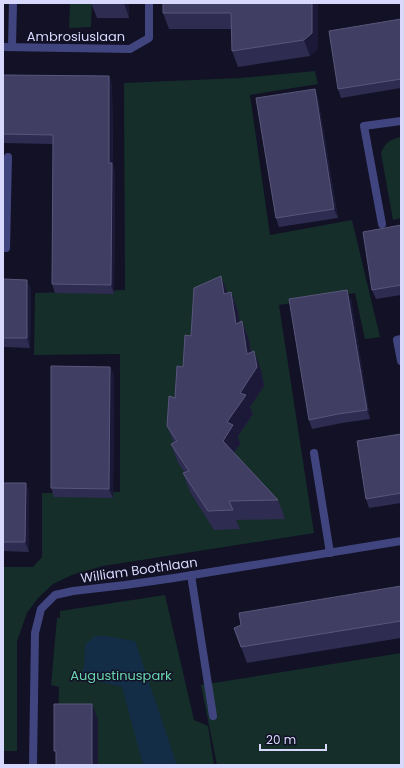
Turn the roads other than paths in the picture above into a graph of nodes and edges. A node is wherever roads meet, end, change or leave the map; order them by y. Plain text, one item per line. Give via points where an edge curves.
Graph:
1 (13, 3) edge
2 (149, 3) edge
3 (3, 47) edge
4 (12, 47) junction
5 (401, 121) edge
6 (8, 157) dead end
7 (382, 224) dead end
8 (3, 248) edge
9 (401, 339) edge
10 (401, 361) edge
11 (314, 453) dead end
12 (401, 541) edge
13 (330, 553) junction
14 (191, 575) junction
15 (213, 716) dead end
16 (34, 765) edge

1 - 4 street, Ambrosiuslaan
2 - 4 street, Ambrosiuslaan via 149,38 130,49
3 - 4 street, Ambrosiuslaan
5 - 7 street via 364,126
6 - 8 street via 6,248
9 - 10 street via 397,340
11 - 13 street
12 - 13 street, William Boothlaan
13 - 14 street, William Boothlaan
14 - 15 street
14 - 16 street, William Boothlaan via 73,591 56,595 41,609 35,634

